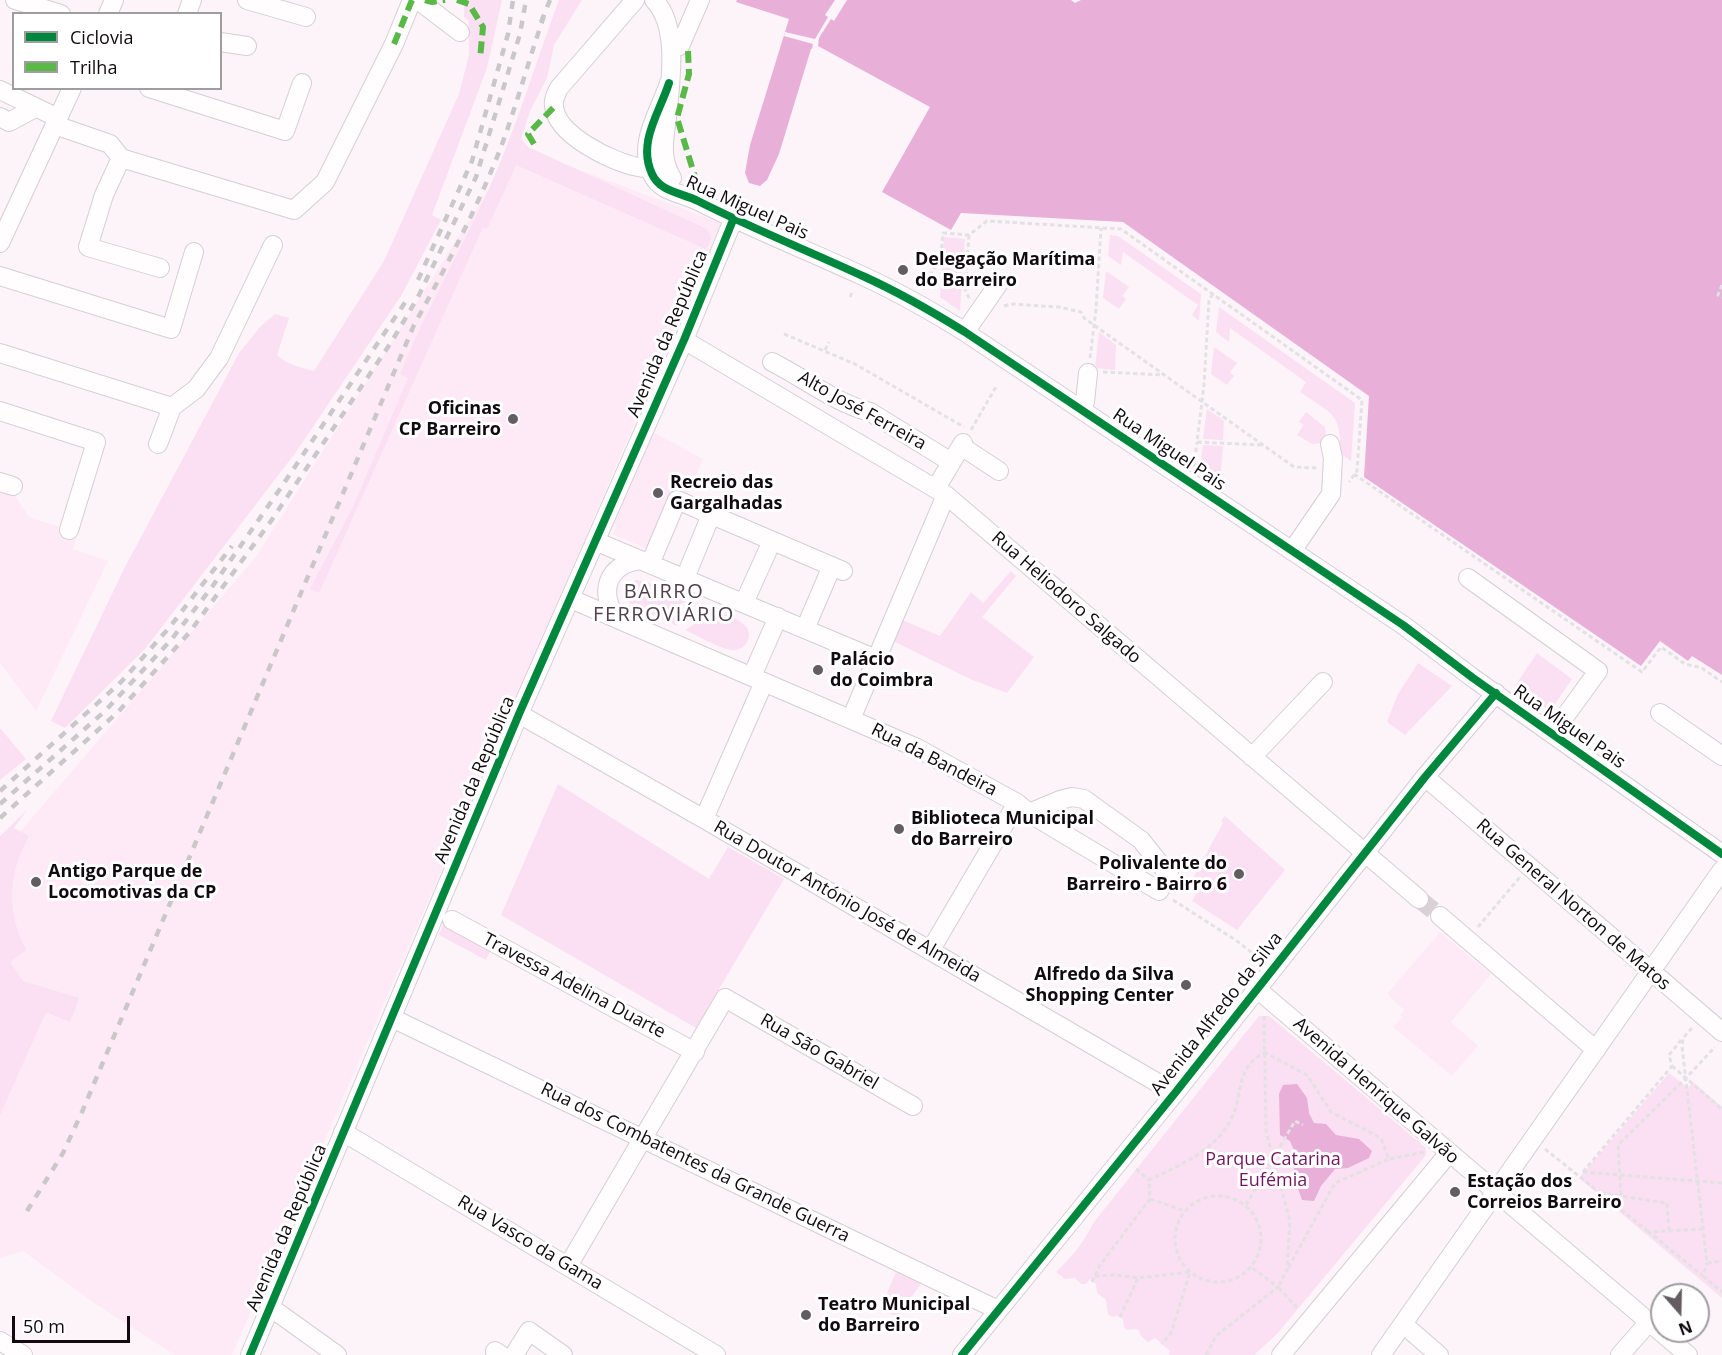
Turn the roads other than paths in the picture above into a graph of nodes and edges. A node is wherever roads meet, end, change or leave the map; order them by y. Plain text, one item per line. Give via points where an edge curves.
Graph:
1 (15, 0) edge
2 (247, 0) edge
3 (412, 0) edge
4 (418, 0) edge
5 (635, 0) edge
6 (654, 0) edge
7 (700, 0) edge
8 (54, 12) edge
9 (306, 17) dead end
10 (460, 32) dead end
11 (222, 42) edge
12 (247, 46) dead end
13 (680, 46) dead end
14 (302, 83) dead end
15 (0, 90) edge
16 (71, 90) edge
17 (155, 90) edge
18 (35, 108) junction
19 (0, 117) edge
20 (56, 121) junction
21 (120, 158) junction
22 (658, 168) junction
23 (733, 220) junction
24 (1, 237) edge
25 (273, 245) dead end
26 (194, 252) dead end
27 (160, 268) dead end
28 (0, 276) edge
29 (999, 283) dead end
30 (965, 332) junction
31 (684, 339) junction
32 (0, 352) edge
33 (772, 362) dead end
34 (1090, 371) road end
35 (172, 407) junction
36 (1081, 409) junction
37 (0, 411) edge
38 (158, 444) dead end
39 (1330, 444) dead end
40 (951, 462) junction
41 (999, 471) dead end
42 (941, 491) junction
43 (711, 515) junction
44 (69, 530) dead end
45 (595, 541) junction
46 (772, 541) junction
47 (1292, 551) junction
48 (646, 562) junction
49 (685, 578) junction
50 (1468, 578) dead end
51 (571, 599) junction
52 (744, 603) junction
53 (778, 617) junction
54 (617, 619) junction
55 (805, 629) junction
56 (876, 659) junction
57 (758, 679) junction
58 (1323, 682) dead end
59 (1496, 693) junction
60 (1660, 713) dead end
61 (519, 714) junction
62 (851, 719) junction
63 (1553, 733) junction
64 (1722, 756) edge
65 (1252, 757) junction
66 (1425, 777) junction
67 (1023, 808) junction
68 (704, 819) junction
69 (1366, 853) junction
70 (1722, 854) edge
71 (1722, 870) edge
72 (1419, 899) tunnel mouth
73 (1440, 916) tunnel mouth
74 (452, 920) dead end
75 (930, 951) junction
76 (1650, 971) junction
77 (1257, 989) junction
78 (392, 1018) junction
79 (1722, 1032) edge
80 (1596, 1050) junction
81 (695, 1052) junction
82 (1175, 1093) junction
83 (913, 1106) dead end
84 (343, 1132) junction
85 (644, 1138) junction
86 (1449, 1153) junction
87 (1495, 1192) junction
88 (568, 1266) junction
89 (270, 1307) junction
90 (998, 1310) junction
91 (1648, 1322) junction
92 (1402, 1324) junction
93 (0, 1341) edge
94 (23, 1355) edge
95 (250, 1355) edge
96 (337, 1355) edge
97 (514, 1355) edge
98 (563, 1355) edge
99 (716, 1355) edge
100 (962, 1355) edge
101 (1281, 1355) edge
102 (1381, 1355) edge
103 (1439, 1355) edge
104 (1620, 1355) edge
105 (1688, 1355) edge

1 - 8 street
2 - 9 street
3 - 21 street via 325,182 294,210
4 - 10 street
5 - 22 street via 559,88 554,107 563,125 595,151 627,165
6 - 22 street, Rua Miguel Pais via 669,28 671,57
7 - 13 street
11 - 12 street
14 - 17 street via 285,131
15 - 18 street
16 - 20 street
18 - 19 street via 9,122
18 - 20 street
20 - 21 street via 110,144
20 - 24 street
21 - 27 street via 88,247
22 - 23 street, Rua Miguel Pais via 695,200
23 - 30 street, Rua Miguel Pais via 865,277
23 - 31 street, Avenida da República
25 - 35 street via 219,358 196,389
26 - 28 street via 171,329
29 - 30 street
30 - 36 street, Rua Miguel Pais
31 - 42 street, Rua Heliodoro Salgado
31 - 45 street, Avenida da República
32 - 35 street
33 - 40 street, Alto José Ferreira via 870,412
34 - 36 street
35 - 38 street
36 - 47 street, Rua Miguel Pais
37 - 44 street via 96,442
39 - 47 street via 1331,494
40 - 41 street via 965,440
40 - 42 street
42 - 56 street
42 - 65 street, Rua Heliodoro Salgado
43 - 46 street
43 - 48 street via 677,500
43 - 49 street
45 - 48 street
45 - 51 street, Avenida da República
46 - 52 street
46 - 55 street via 837,569
47 - 59 street, Rua Miguel Pais
48 - 49 street
48 - 54 street via 622,565 609,580 608,602
49 - 52 street
50 - 63 street via 1598,671
51 - 54 street, Rua da Bandeira
51 - 61 street, Avenida da República
52 - 53 street
53 - 55 street
53 - 57 street
54 - 57 street, Rua da Bandeira
55 - 56 street
56 - 62 street
57 - 62 street, Rua da Bandeira
57 - 68 street
58 - 65 street
59 - 63 street, Rua Miguel Pais
59 - 66 street, Avenida Alfredo da Silva
60 - 64 street
61 - 68 street, Rua Doutor António José de Almeida
61 - 78 street, Avenida da República
62 - 67 street, Rua da Bandeira via 917,748
63 - 70 street, Rua Miguel Pais
65 - 69 street, Rua Heliodoro Salgado
66 - 69 street, Avenida Alfredo da Silva
66 - 76 street, Rua General Norton de Matos
67 - 67 street, Rua da Bandeira via 1159,891 1168,875 1141,840 1084,799 1072,797
67 - 75 street, Rua da Bandeira
68 - 75 street, Rua Doutor António José de Almeida
69 - 72 street, Rua Heliodoro Salgado
69 - 77 street, Avenida Alfredo da Silva
71 - 76 street
73 - 80 street
74 - 81 street, Travessa Adelina Duarte
75 - 82 street, Rua Doutor António José de Almeida
76 - 79 street, Rua General Norton de Matos
76 - 80 street
77 - 82 street, Avenida Alfredo da Silva
77 - 86 street, Avenida Henrique Galvão
78 - 84 street, Avenida da República
78 - 85 street, Rua dos Combatentes da Grande Guerra
80 - 87 street
81 - 83 street, Rua São Gabriel via 725,998
81 - 85 street
82 - 90 street, Avenida Alfredo da Silva
84 - 88 street, Rua Vasco da Gama
84 - 89 street, Avenida da República
85 - 88 street
85 - 90 street, Rua dos Combatentes da Grande Guerra
86 - 87 street, Avenida Henrique Galvão
86 - 101 street
87 - 91 street, Avenida Henrique Galvão
87 - 92 street
88 - 99 street, Rua Vasco da Gama
89 - 95 street, Avenida da República
89 - 96 street
90 - 100 street, Avenida Alfredo da Silva
91 - 104 street
91 - 105 street, Avenida Henrique Galvão
92 - 102 street
92 - 103 street
93 - 94 street
97 - 98 street via 529,1331

